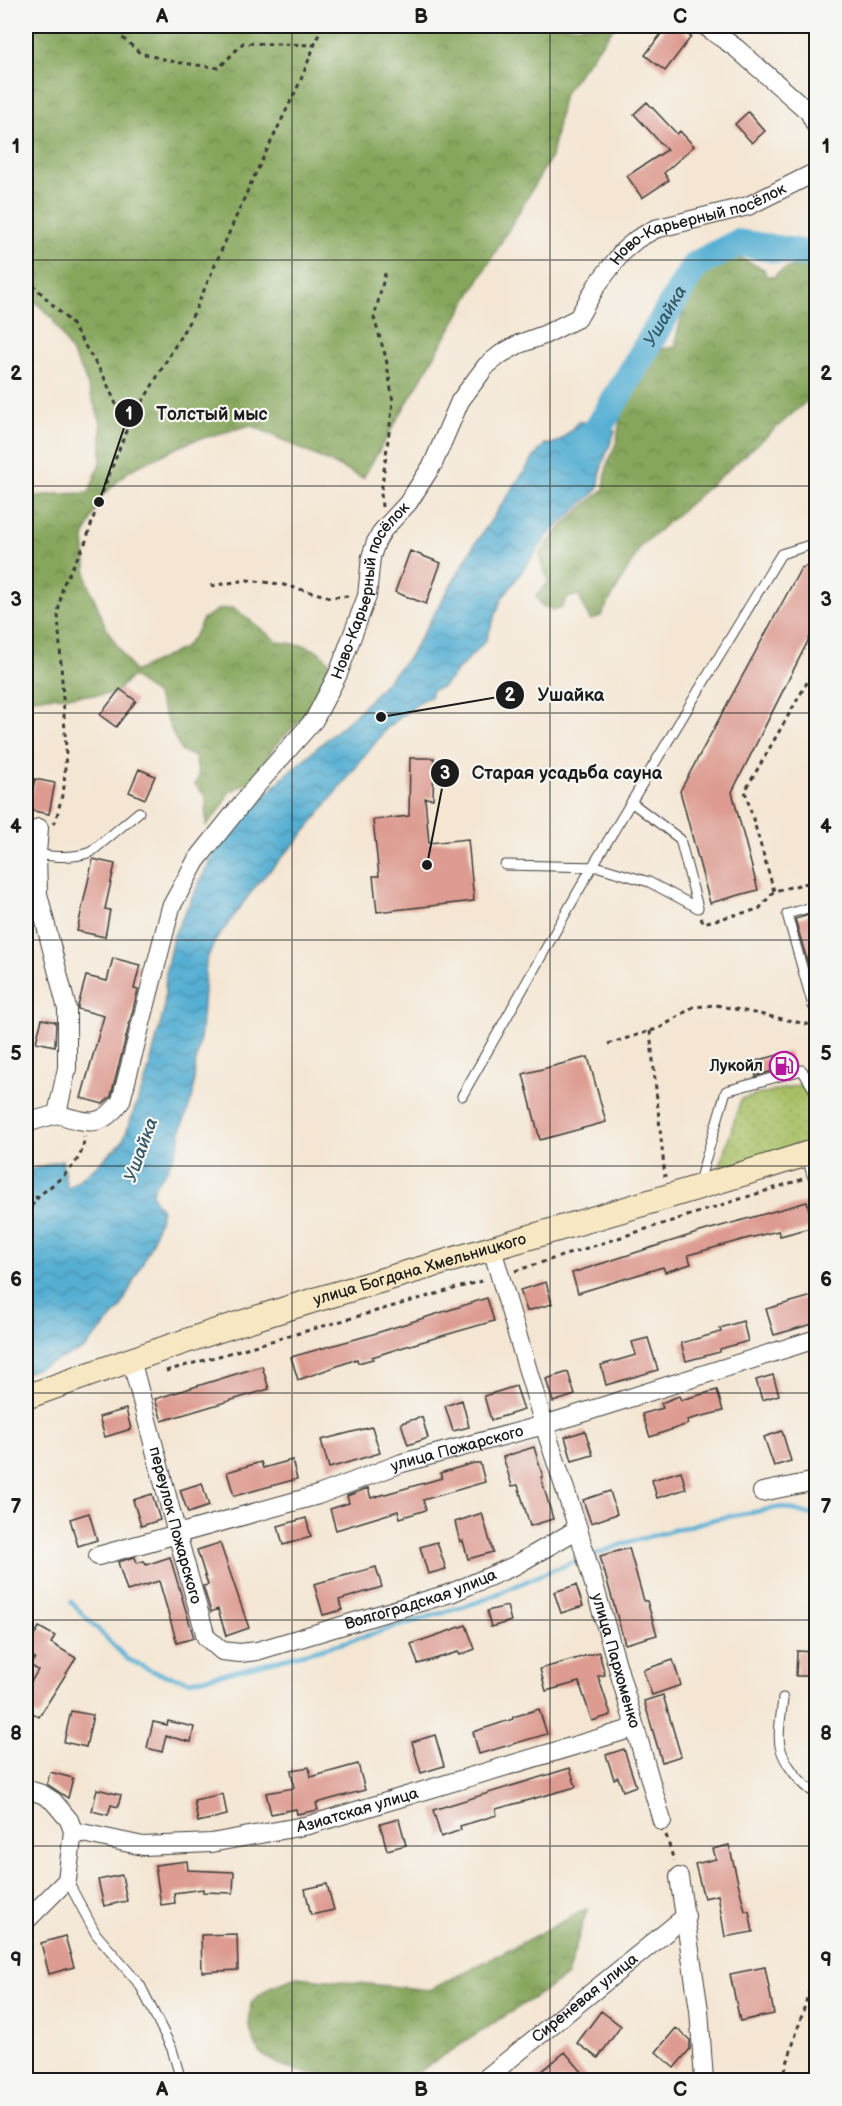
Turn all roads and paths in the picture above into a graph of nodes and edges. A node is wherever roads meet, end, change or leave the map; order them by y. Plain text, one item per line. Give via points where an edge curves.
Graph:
1 (109, 26) edge
2 (322, 26) edge
3 (705, 26) edge
4 (314, 45) junction
5 (814, 113) edge
6 (816, 172) edge
7 (386, 270) dead end
8 (26, 278) edge
9 (127, 429) junction
10 (383, 530) junction
11 (816, 543) edge
12 (211, 586) dead end
13 (367, 596) junction
14 (816, 668) edge
15 (631, 802) junction
16 (139, 812) dead end
17 (39, 828) joint
18 (31, 853) edge
19 (504, 865) dead end
20 (592, 867) junction
21 (816, 881) edge
22 (774, 891) junction
23 (812, 907) dead end
24 (698, 908) junction
25 (816, 1005) edge
26 (816, 1026) edge
27 (650, 1031) junction
28 (608, 1044) dead end
29 (816, 1093) edge
30 (462, 1096) dead end
31 (57, 1114) junction
32 (83, 1122) junction
33 (26, 1123) edge
34 (812, 1164) edge
35 (698, 1186) junction
36 (667, 1196) junction
37 (38, 1197) junction
38 (26, 1199) edge
39 (26, 1214) edge
40 (492, 1249) junction
41 (500, 1275) junction
42 (816, 1339) edge
43 (134, 1369) junction
44 (26, 1396) edge
45 (544, 1425) junction
46 (816, 1481) edge
47 (762, 1492) dead end
48 (578, 1529) junction
49 (177, 1534) junction
50 (98, 1556) dead end
51 (257, 1651) joint
52 (783, 1698) dead end
53 (634, 1728) junction
54 (26, 1789) edge
55 (816, 1794) edge
56 (662, 1821) joint
57 (73, 1831) junction
58 (679, 1877) joint
59 (67, 1881) junction
60 (686, 1916) junction
61 (26, 1921) edge
62 (816, 1969) edge
63 (181, 2080) edge
64 (484, 2080) edge
65 (704, 2080) edge
66 (782, 2080) edge

1 - 4 path via 140,53 219,68 243,44
2 - 4 path
3 - 5 street
4 - 9 path via 194,313
6 - 10 street, Ново-Карьерный посёлок via 748,206 655,229 637,239 597,285 578,318 519,344 486,366 460,401 433,464 408,503
7 - 10 path via 374,318 393,402 381,493
8 - 9 path via 71,323 104,376
9 - 17 path via 60,598 64,787 56,820 50,828
10 - 13 street, Ново-Карьерный посёлок via 371,557
11 - 15 lane via 781,554
12 - 13 path via 247,580 330,597
13 - 32 street, Ново-Карьерный посёлок via 338,674 314,720 219,830 181,888 171,907 121,1101 111,1116
14 - 22 path via 745,791
15 - 20 lane
15 - 24 lane via 680,838
16 - 18 lane via 91,852 67,858
17 - 18 street
18 - 31 street via 67,1009 67,1068
19 - 20 lane
20 - 24 lane via 649,882
20 - 30 lane
21 - 22 path
22 - 24 path via 759,909 703,923
23 - 25 lane via 787,914 813,1006
26 - 27 path via 716,1005 693,1007
27 - 28 path
27 - 36 path
29 - 35 lane via 802,1070 726,1090
31 - 32 street
31 - 33 street
32 - 37 path via 84,1144 78,1158 64,1176
34 - 35 street, улица Богдана Хмельницкого
34 - 41 path
35 - 36 street, улица Богдана Хмельницкого
36 - 40 street, улица Богдана Хмельницкого
37 - 38 path
37 - 39 path
40 - 41 street, улица Пархоменко
40 - 43 street, улица Богдана Хмельницкого via 303,1304
41 - 43 path
41 - 45 street, улица Пархоменко
42 - 45 street, улица Пожарского
43 - 44 street, улица Богдана Хмельницкого
43 - 49 street, переулок Пожарского
45 - 48 street, улица Пархоменко
45 - 49 street, улица Пожарского via 402,1463 318,1495
46 - 47 street
48 - 51 street, Волгоградская улица via 514,1566 451,1593
48 - 53 street, улица Пархоменко
49 - 50 street, улица Пожарского
49 - 51 street, переулок Пожарского via 206,1637 222,1651
52 - 55 lane via 780,1746 791,1770
53 - 56 street, улица Пархоменко
53 - 57 street, Азиатская улица via 309,1825 211,1843 143,1846
54 - 57 street via 53,1801
56 - 58 path
57 - 59 street
58 - 60 street
59 - 61 street
59 - 63 lane via 96,1934 140,1985 172,2049
60 - 64 street, Сиреневая улица
60 - 65 street
62 - 66 path

